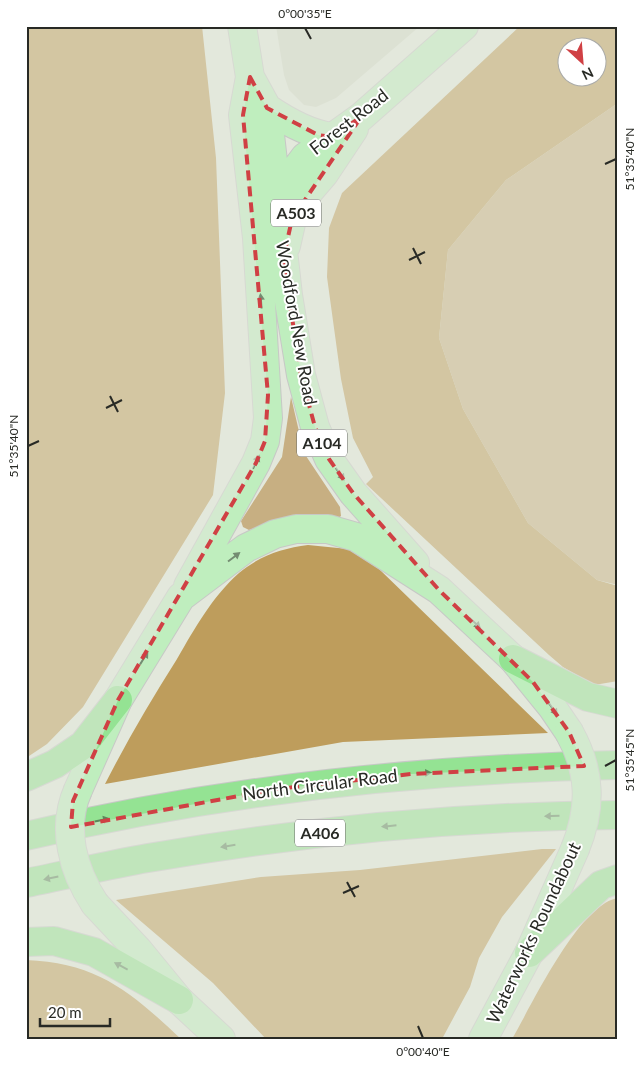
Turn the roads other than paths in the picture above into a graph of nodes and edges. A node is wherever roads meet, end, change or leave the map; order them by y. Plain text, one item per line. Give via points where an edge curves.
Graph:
1 (242, 26) edge
2 (464, 26) edge
3 (250, 77) junction
4 (267, 108) junction
5 (361, 117) junction
6 (332, 136) junction
7 (277, 200) junction
8 (256, 238) junction
9 (283, 260) junction
10 (439, 590) junction
11 (181, 597) junction
12 (513, 659) junction
13 (118, 700) junction
14 (618, 704) edge
15 (618, 765) edge
16 (26, 777) edge
17 (618, 815) edge
18 (26, 836) edge
19 (618, 879) edge
20 (26, 883) edge
21 (26, 942) edge
22 (529, 953) junction
23 (179, 1000) junction
24 (221, 1039) edge
25 (483, 1039) edge

1 - 3 main road, Woodford New Road / A104
2 - 5 main road, Forest Road / A503
3 - 4 main road, Woodford New Road / A104
3 - 8 main road, Woodford New Road / A104 via 243,114
4 - 6 main road via 318,135
4 - 7 main road, Woodford New Road / A104
5 - 6 main road, Forest Road / A503
5 - 9 main road, A503 via 292,219
6 - 7 main road, Forest Road / A503 via 305,157
7 - 8 main road, Forest Road / A503
7 - 9 main road, Woodford New Road / A104
11 -> 8 main road, Woodford New Road / A104 via 234,505 265,441 268,395
9 -> 10 main road, Woodford New Road / A104 via 302,375 315,427 329,459 356,496
11 -> 10 main road, Waterworks Roundabout via 250,545 275,534 306,529 328,529 356,537
10 -> 12 main road, Waterworks Roundabout
13 -> 11 main road, Waterworks Roundabout
12 - 14 highway via 588,697
12 -> 22 main road, Waterworks Roundabout, bridge via 569,732 582,760 588,790 585,820 575,849
13 - 16 highway via 83,745 55,764
13 - 23 main road, Waterworks Roundabout, bridge via 73,801 71,846 80,877 95,904
18 -> 15 highway, North Circular Road via 139,812 277,789 411,774
17 -> 20 highway, A406 via 547,815 424,822 292,836 147,858
19 - 22 highway via 601,885
23 -> 21 highway via 94,952 54,941
22 - 25 main road, Waterworks Roundabout
23 - 24 main road, Waterworks Roundabout

